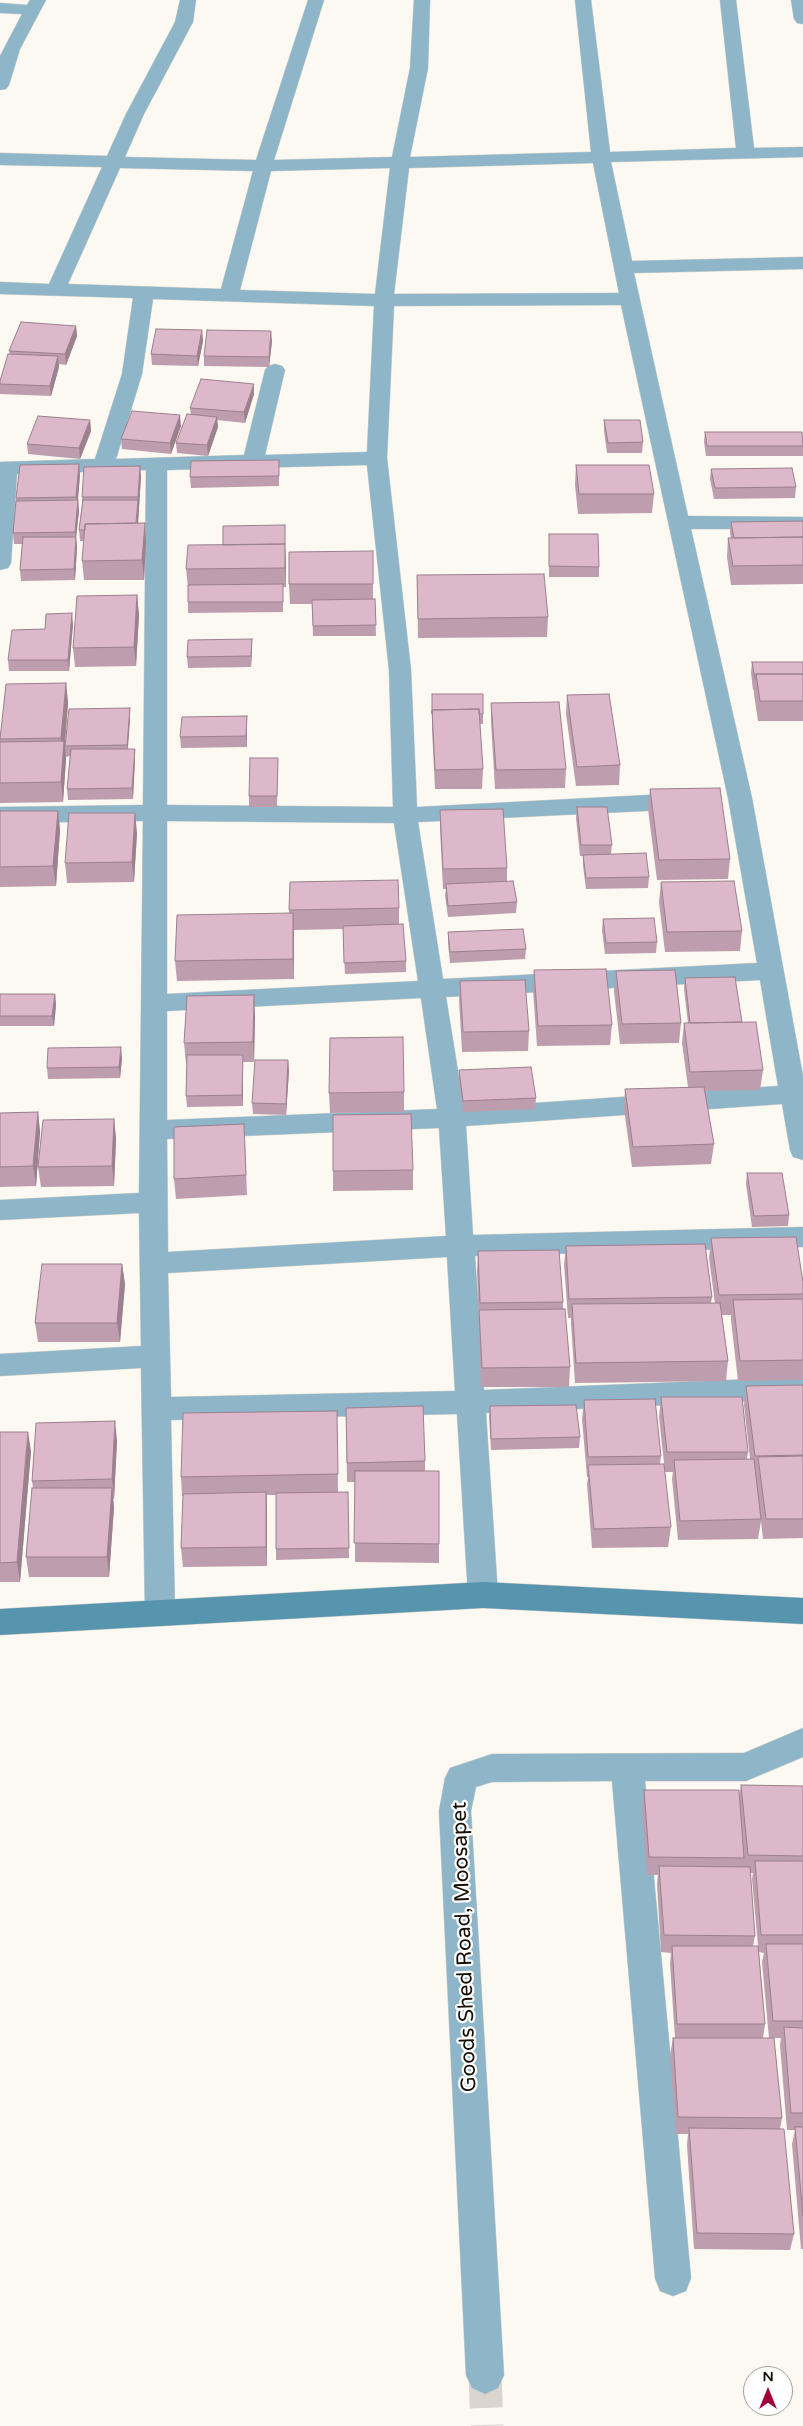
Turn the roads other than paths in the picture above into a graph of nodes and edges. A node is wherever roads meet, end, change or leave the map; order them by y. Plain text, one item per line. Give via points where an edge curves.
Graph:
1 (188, 0) edge
2 (316, 0) edge
3 (422, 0) edge
4 (582, 0) edge
5 (728, 0) edge
6 (799, 0) edge
7 (35, 5) edge
8 (0, 8) edge
9 (803, 19) edge
10 (6, 49) edge
11 (0, 84) edge
12 (803, 152) edge
13 (746, 154) junction
14 (601, 157) junction
15 (0, 159) edge
16 (113, 162) junction
17 (400, 162) junction
18 (264, 166) junction
19 (803, 263) edge
20 (623, 267) junction
21 (0, 288) edge
22 (56, 290) junction
23 (144, 293) junction
24 (229, 295) junction
25 (630, 299) junction
26 (384, 300) junction
27 (275, 370) dead end
28 (377, 458) junction
29 (254, 463) junction
30 (157, 465) junction
31 (103, 466) junction
32 (4, 469) edge
33 (679, 522) junction
34 (803, 523) edge
35 (0, 563) edge
36 (724, 799) junction
37 (154, 813) junction
38 (0, 815) edge
39 (405, 816) junction
40 (770, 971) junction
41 (433, 988) junction
42 (154, 1003) junction
43 (792, 1094) junction
44 (452, 1118) junction
45 (153, 1130) junction
46 (803, 1150) edge
47 (153, 1202) junction
48 (0, 1210) edge
49 (803, 1238) edge
50 (459, 1246) junction
51 (154, 1263) junction
52 (155, 1356) junction
53 (0, 1365) edge
54 (803, 1388) edge
55 (469, 1402) junction
56 (157, 1409) junction
57 (483, 1595) junction
58 (803, 1610) edge
59 (160, 1613) junction
60 (0, 1622) edge
61 (803, 1742) edge
62 (627, 1767) junction
63 (674, 2278) dead end
64 (485, 2375) tunnel mouth

1 - 16 street via 184,22
2 - 18 street
3 - 17 street via 419,68
4 - 14 street
5 - 13 street
6 - 9 street
7 - 8 street
7 - 10 street
10 - 11 street
12 - 13 street
13 - 14 street
14 - 17 street
14 - 20 street
15 - 16 street
16 - 18 street
16 - 22 street
17 - 18 street
17 - 26 street
18 - 24 street
19 - 20 street
20 - 25 street
21 - 22 street
22 - 23 street
23 - 24 street
23 - 31 street via 132,374
24 - 26 street
25 - 26 street
25 - 33 street
26 - 28 street
27 - 29 street
28 - 29 street
28 - 39 street via 400,670
29 - 30 street
30 - 31 street
30 - 37 street
31 - 32 street
32 - 35 street
33 - 34 street
33 - 36 street
36 - 39 street
36 - 40 street
37 - 38 street
37 - 39 street
37 - 42 street
39 - 41 street
40 - 41 street
40 - 43 street
41 - 42 street
41 - 44 street
42 - 45 street
43 - 44 street
43 - 46 street
44 - 45 street
44 - 50 street
45 - 47 street
47 - 48 street
47 - 51 street
49 - 50 street
50 - 51 street
50 - 55 street
51 - 52 street
52 - 53 street
52 - 56 street
54 - 55 street
55 - 56 street
55 - 57 street
56 - 59 street
57 - 58 street
57 - 59 street
59 - 60 street
61 - 62 street, Goods Shed Road, Moosapet via 746,1767
62 - 63 street
62 - 64 street, Goods Shed Road, Moosapet via 492,1768 461,1778 456,1811

